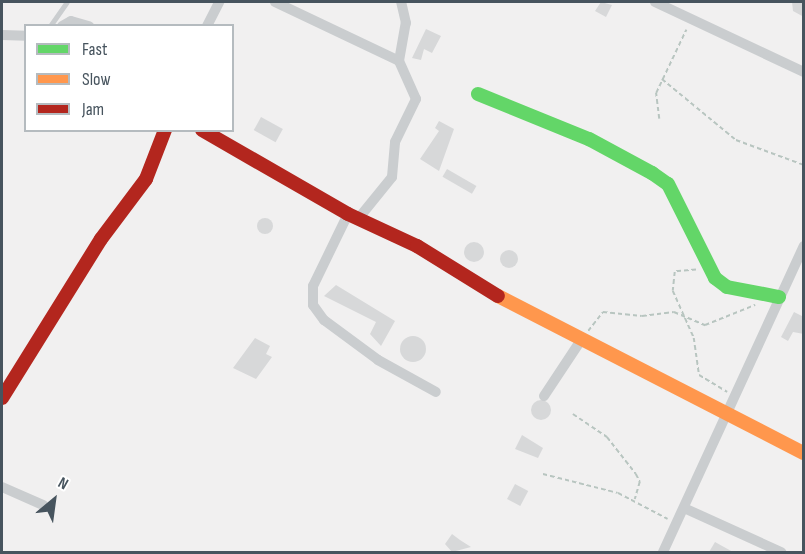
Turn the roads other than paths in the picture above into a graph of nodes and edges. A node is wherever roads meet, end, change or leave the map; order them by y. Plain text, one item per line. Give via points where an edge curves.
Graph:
1 (67, 2) edge
2 (219, 2) edge
3 (275, 2) edge
4 (401, 2) edge
5 (655, 2) edge
6 (51, 24) edge
7 (66, 24) edge
8 (82, 24) edge
9 (208, 24) edge
10 (2, 35) edge
11 (24, 36) edge
12 (399, 61) junction
13 (804, 72) edge
14 (478, 94) dead end
15 (164, 132) edge
16 (205, 132) edge
17 (353, 217) junction
18 (804, 246) edge
19 (779, 297) junction
20 (582, 340) junction
21 (436, 392) dead end
22 (544, 396) dead end
23 (2, 398) edge
24 (726, 417) junction
25 (804, 453) edge
26 (2, 487) edge
27 (43, 506) dead end
28 (684, 508) junction
29 (663, 552) edge
30 (782, 552) edge

1 - 6 lane
2 - 9 street
3 - 12 street
4 - 12 street via 406,23
5 - 13 street
7 - 8 street
10 - 11 street
12 - 17 street via 416,99 394,142 392,177
14 - 19 street via 589,139 668,184 708,269 726,287
15 - 23 street via 146,179 101,239
16 - 17 street
17 - 20 street via 417,246 506,302
17 - 21 street via 313,286 313,305 378,360
18 - 19 street
19 - 24 street
20 - 22 street
20 - 24 street
24 - 25 street
24 - 28 street
26 - 27 street
28 - 29 street
28 - 30 street

